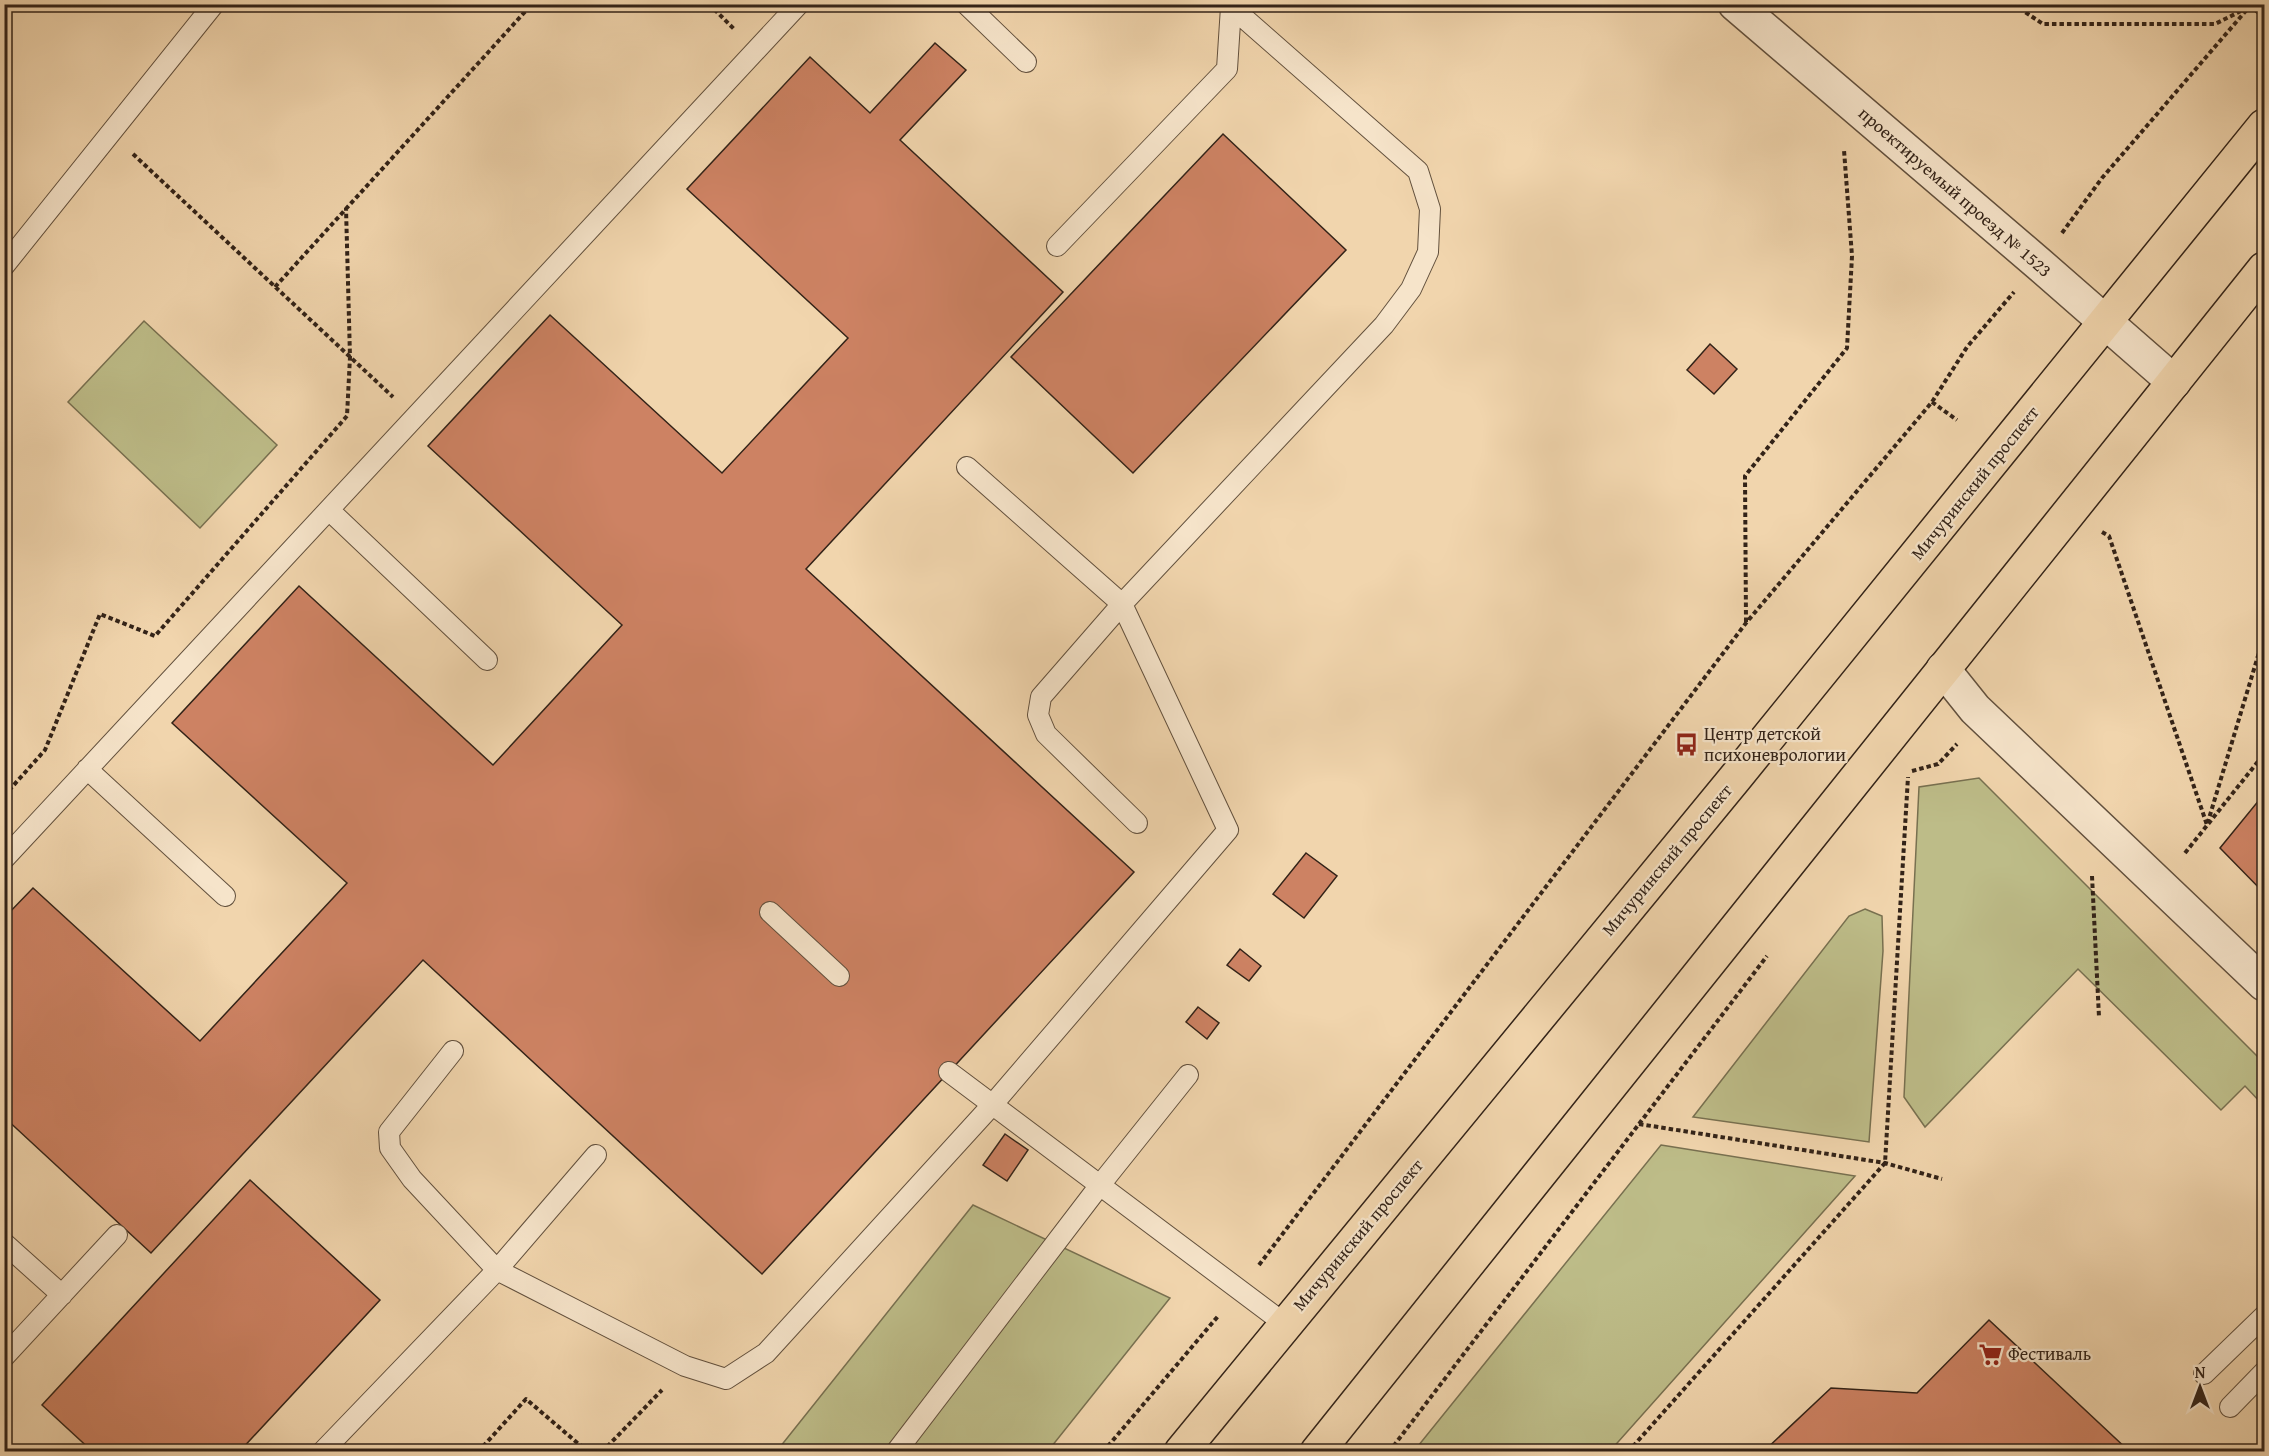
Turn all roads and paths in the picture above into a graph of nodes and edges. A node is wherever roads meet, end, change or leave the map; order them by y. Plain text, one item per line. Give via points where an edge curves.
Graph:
1 (214, 4) edge
2 (532, 4) edge
3 (799, 4) edge
4 (966, 4) edge
5 (1735, 4) edge
6 (2013, 4) edge
7 (1230, 6) edge
8 (2250, 6) junction
9 (2265, 17) edge
10 (1026, 62) dead end
11 (1841, 95) junction
12 (2265, 126) edge
13 (110, 134) junction
14 (346, 208) junction
15 (1057, 246) dead end
16 (2039, 264) junction
17 (4, 266) edge
18 (2265, 269) edge
19 (275, 287) junction
20 (2106, 323) junction
21 (350, 357) junction
22 (2174, 382) junction
23 (1932, 402) junction
24 (415, 418) junction
25 (1957, 420) dead end
26 (967, 467) dead end
27 (328, 510) junction
28 (2109, 536) dead end
29 (1122, 604) junction
30 (1746, 623) junction
31 (2265, 636) edge
32 (487, 660) dead end
33 (1943, 669) junction
34 (1956, 746) dead end
35 (2265, 754) edge
36 (87, 769) junction
37 (1908, 772) junction
38 (1901, 782) dead end
39 (4, 796) edge
40 (1137, 823) dead end
41 (2207, 825) junction
42 (2185, 853) dead end
43 (4, 858) edge
44 (2092, 876) dead end
45 (225, 896) dead end
46 (770, 912) dead end
47 (1770, 953) dead end
48 (839, 976) dead end
49 (2265, 984) edge
50 (2099, 1017) dead end
51 (453, 1051) dead end
52 (949, 1072) dead end
53 (1188, 1075) dead end
54 (993, 1104) junction
55 (1639, 1124) junction
56 (596, 1155) dead end
57 (1885, 1163) junction
58 (1941, 1179) dead end
59 (1100, 1185) junction
60 (117, 1234) dead end
61 (4, 1244) edge
62 (497, 1270) junction
63 (1240, 1290) junction
64 (62, 1295) junction
65 (2265, 1316) edge
66 (1285, 1324) junction
67 (4, 1358) edge
68 (685, 1366) junction
69 (2265, 1372) edge
70 (2204, 1374) dead end
71 (2230, 1407) dead end
72 (322, 1452) edge
73 (478, 1452) edge
74 (588, 1452) edge
75 (602, 1452) edge
76 (896, 1452) edge
77 (1103, 1452) edge
78 (1181, 1452) edge
79 (1317, 1452) edge
80 (1389, 1452) edge
81 (1628, 1452) edge

1 - 13 lane
2 - 14 path
3 - 24 lane
4 - 10 lane
5 - 11 street, проектируемый проезд № 1523
6 - 8 path via 2043,24 2142,25 2215,24
7 - 15 lane via 1227,69
7 - 29 lane via 1418,171 1430,209 1428,252 1412,289 1384,325
8 - 9 path
8 - 16 path via 2102,178
11 - 16 street, проектируемый проезд № 1523
11 - 30 path via 1852,256 1847,348 1745,476
12 - 20 main road, Мичуринский проспект
13 - 17 lane
13 - 19 path
14 - 19 path
14 - 21 path
16 - 20 street, проектируемый проезд № 1523
16 - 23 path via 1967,347
18 - 22 main road
19 - 21 path
20 - 22 street, проектируемый проезд № 1523
20 - 66 main road, Мичуринский проспект
21 - 24 path
21 - 39 path via 347,416 155,636 100,614 45,750
22 - 33 main road
23 - 25 path
23 - 30 path
24 - 27 lane
26 - 29 lane
27 - 32 lane
27 - 36 lane
28 - 41 path
29 - 40 lane via 1041,697 1038,715 1046,734
29 - 54 lane via 1228,830
30 - 63 path
31 - 41 path
33 - 49 street via 1976,709
33 - 79 main road
34 - 37 path via 1938,765
35 - 41 path
36 - 43 lane
36 - 45 lane
37 - 38 path
37 - 57 path
41 - 42 path
44 - 50 path
46 - 48 lane
47 - 55 path
51 - 62 lane via 389,1132 390,1148 412,1179
52 - 54 lane
53 - 59 lane
54 - 59 lane
54 - 68 lane via 766,1353 726,1379
55 - 57 path
55 - 80 path
56 - 62 lane
57 - 58 path
57 - 81 path
59 - 63 lane
59 - 76 lane
60 - 64 lane
61 - 64 lane
62 - 68 lane
62 - 72 lane
63 - 66 lane
63 - 77 path
64 - 67 lane
65 - 70 lane
66 - 78 main road, Мичуринский проспект
68 - 75 path
69 - 71 lane
73 - 74 path via 526,1399

